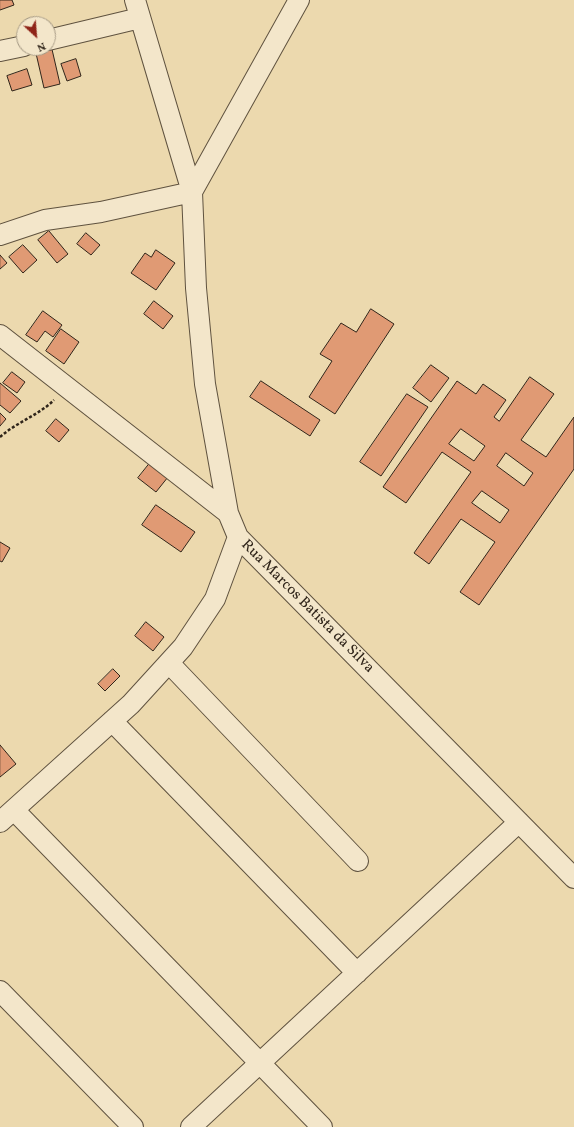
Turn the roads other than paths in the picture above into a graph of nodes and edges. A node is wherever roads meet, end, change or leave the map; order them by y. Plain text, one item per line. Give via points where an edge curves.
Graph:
1 (299, 0) edge
2 (138, 9) edge
3 (56, 37) edge
4 (16, 48) edge
5 (0, 51) edge
6 (192, 192) junction
7 (0, 234) edge
8 (0, 335) edge
9 (228, 513) junction
10 (238, 537) junction
11 (169, 663) junction
12 (112, 721) junction
13 (7, 816) edge
14 (519, 822) junction
15 (358, 861) dead end
16 (574, 878) edge
17 (357, 973) junction
18 (0, 991) edge
19 (260, 1063) junction
20 (133, 1127) edge
21 (191, 1127) edge
22 (322, 1127) edge

1 - 6 street
2 - 3 street
2 - 6 street
4 - 5 street
6 - 7 street via 101,212 45,220
6 - 9 street via 196,288 205,384
8 - 9 street
9 - 10 street
10 - 11 street, Rua Marcos Batista da Silva via 215,599 183,647
10 - 14 street, Rua Marcos Batista da Silva
11 - 12 street, Rua Marcos Batista da Silva
11 - 15 street
12 - 13 street, Rua Marcos Batista da Silva
12 - 17 street
13 - 19 street
14 - 16 street, Rua Marcos Batista da Silva
14 - 17 street
17 - 19 street
18 - 20 street
19 - 21 street
19 - 22 street

